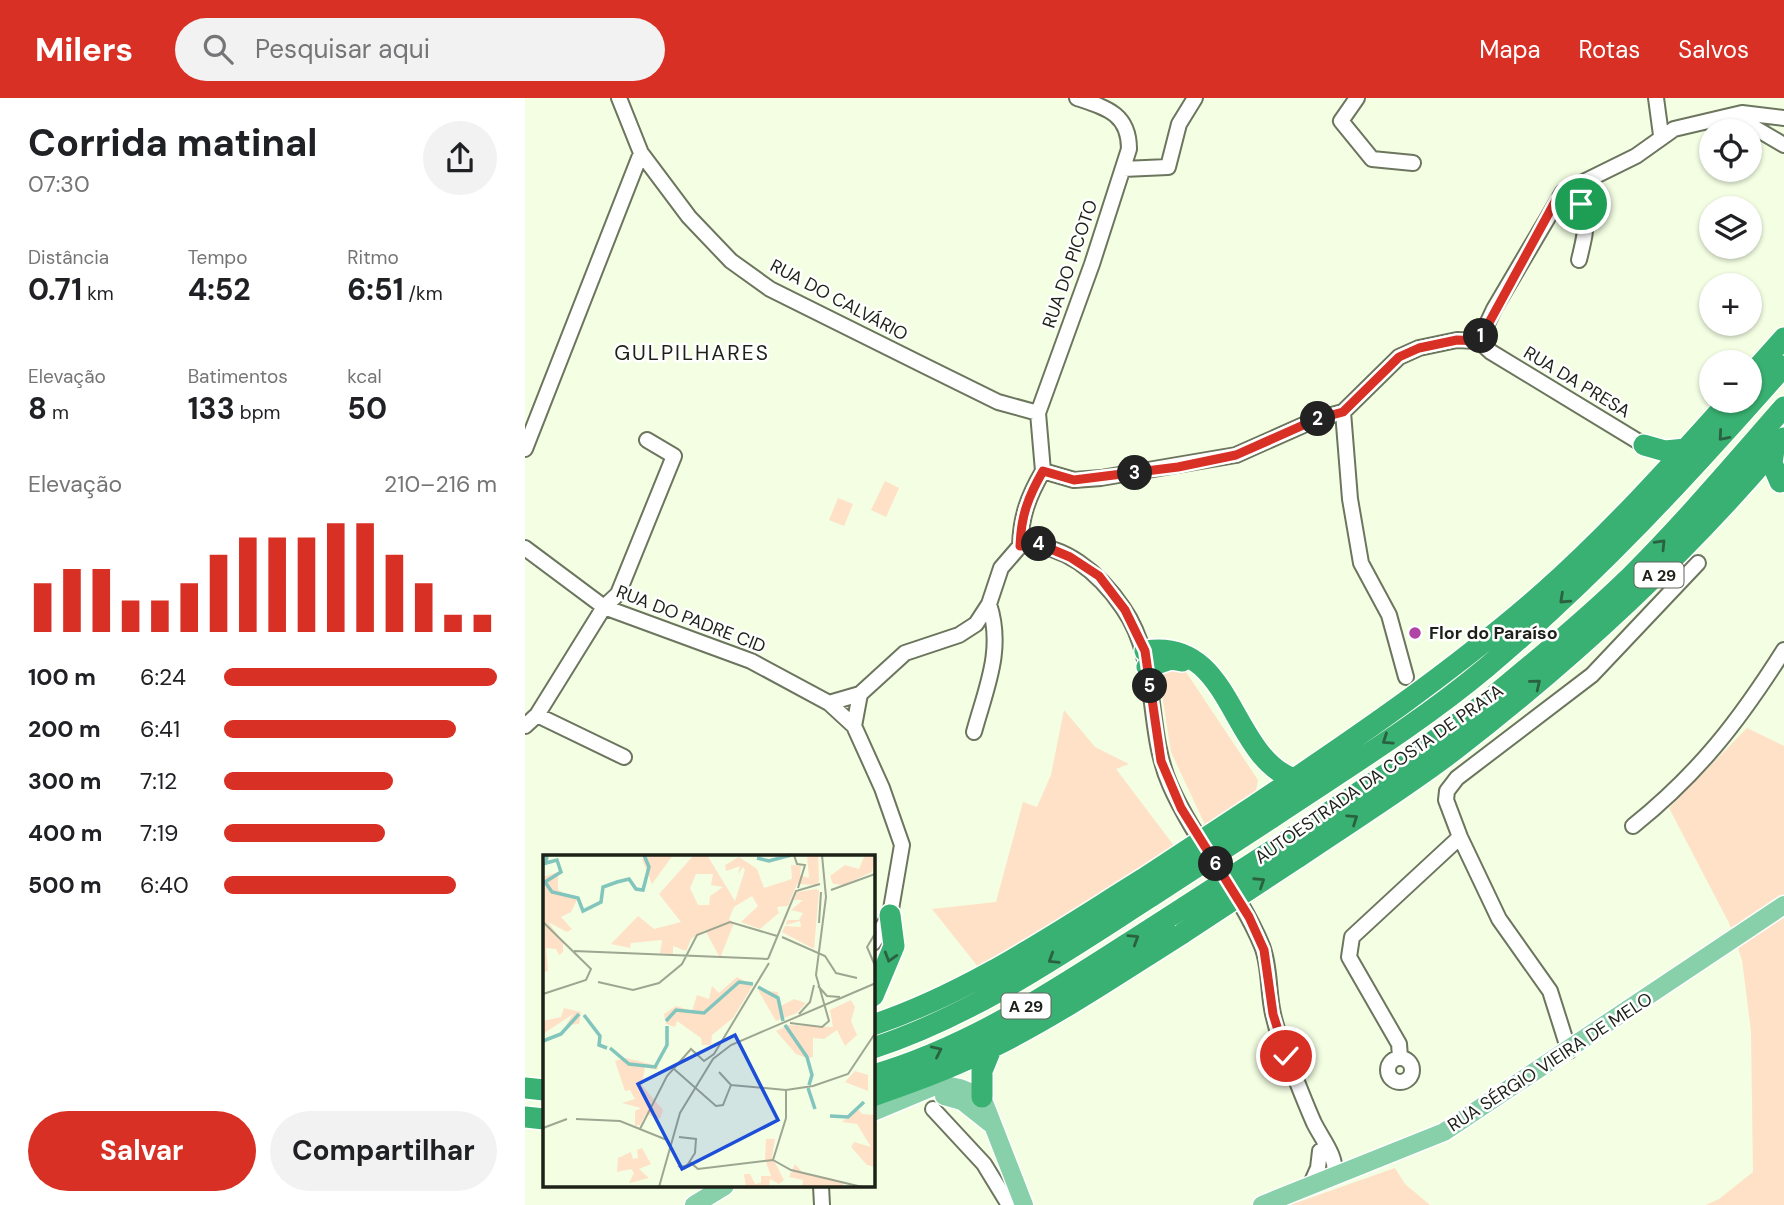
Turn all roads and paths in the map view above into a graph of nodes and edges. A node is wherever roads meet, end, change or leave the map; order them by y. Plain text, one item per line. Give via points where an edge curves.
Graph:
1 (619, 98) edge
2 (1077, 98) edge
3 (1195, 98) edge
4 (1357, 98) edge
5 (1656, 98) edge
6 (1726, 117) junction
7 (1777, 117) edge
8 (1764, 133) junction
9 (1661, 135) junction
10 (1782, 141) edge
11 (641, 153) junction
12 (1413, 163) dead end
13 (1123, 169) junction
14 (1568, 188) junction
15 (1579, 260) dead end
16 (1784, 338) edge
17 (1479, 341) junction
18 (1762, 363) edge
19 (1784, 366) edge
20 (1784, 407) edge
21 (1343, 412) junction
22 (1718, 413) edge
23 (1038, 414) junction
24 (647, 440) dead end
25 (1779, 444) edge
26 (1644, 445) junction
27 (525, 449) edge
28 (1686, 449) junction
29 (1043, 471) junction
30 (1750, 480) junction
31 (1653, 484) junction
32 (1782, 484) edge
33 (1020, 546) junction
34 (525, 548) edge
35 (1698, 563) dead end
36 (989, 604) junction
37 (604, 607) junction
38 (1784, 650) edge
39 (1146, 659) junction
40 (1406, 677) dead end
41 (860, 694) junction
42 (829, 703) junction
43 (537, 715) junction
44 (525, 726) edge
45 (853, 726) junction
46 (974, 732) dead end
47 (624, 757) dead end
48 (1294, 779) junction
49 (1265, 807) junction
50 (1633, 826) dead end
51 (1460, 837) junction
52 (1290, 851) junction
53 (1148, 888) junction
54 (1784, 905) edge
55 (890, 915) junction
56 (1176, 925) junction
57 (875, 940) edge
58 (875, 991) edge
59 (875, 1024) edge
60 (875, 1047) edge
61 (991, 1049) junction
62 (1569, 1051) junction
63 (1400, 1057) dead end
64 (875, 1075) edge
65 (525, 1088) edge
66 (543, 1090) edge
67 (919, 1094) junction
68 (875, 1095) edge
69 (982, 1097) junction
70 (933, 1109) dead end
71 (875, 1111) edge
72 (525, 1117) edge
73 (543, 1119) edge
74 (992, 1124) junction
75 (1324, 1149) junction
76 (1361, 1165) junction
77 (1335, 1176) junction
78 (1310, 1186) junction
79 (722, 1188) edge
80 (695, 1205) edge
81 (1009, 1205) edge
82 (1024, 1205) edge
83 (1262, 1205) edge

1 - 11 street, RUA DO CALVÁRIO
2 - 13 street, RUA DO PICOTO via 1118,116 1129,131
3 - 13 street via 1179,124 1168,167
4 - 12 street via 1341,121 1372,159
5 - 9 street
6 - 7 street via 1742,113
6 - 8 street
6 - 9 street
7 - 8 street via 1764,121
8 - 10 street
9 - 14 street via 1636,156
11 - 23 street, RUA DO CALVÁRIO via 708,239 770,289 998,402
11 - 27 street
13 - 23 street, RUA DO PICOTO
14 - 15 street via 1581,204 1587,222
14 - 17 street via 1556,200
16 - 18 highway
17 - 21 street via 1457,340 1399,357
17 - 26 street, RUA DA PRESA
19 -> 49 highway, AUTOESTRADA DA COSTA DE PRATA / A 29 via 1672,494 1485,669 1426,714
52 -> 20 highway, AUTOESTRADA DA COSTA DE PRATA / A 29 via 1502,689 1575,626 1692,513
21 - 29 street via 1236,455 1074,480
21 - 40 street via 1361,563 1389,615
22 - 28 highway, A 29
23 - 29 street, RUA DO PICOTO
24 - 37 street via 674,456 618,594
25 - 30 highway, A 29
25 - 32 highway via 1772,463
26 - 28 highway via 1665,451
26 - 31 highway via 1654,463
28 - 31 highway, A 29
29 - 33 street via 1028,497
30 - 32 highway
52 -> 30 highway, A 29 via 1453,751 1590,640
31 - 48 highway, A 29 via 1526,607 1417,696
33 - 36 street via 1001,568
33 - 39 street via 1039,544 1099,576 1125,610
34 - 37 street, RUA DO PADRE CID
35 - 51 street via 1592,675 1450,784 1446,800
36 - 41 street via 976,624 905,653
36 - 46 street via 997,647
37 - 42 street, RUA DO PADRE CID via 723,649
37 - 43 street
38 - 50 street via 1732,730 1664,801
39 - 48 highway via 1171,650 1200,663 1271,767
39 - 49 highway via 1184,661 1195,670 1265,775
39 - 75 street via 1161,761 1181,808 1249,917 1264,950 1273,1014
41 - 42 street
41 - 45 street
42 - 45 street, RUA DO PADRE CID
43 - 44 street
43 - 47 street
45 - 55 street, RUA DO PADRE CID via 902,845
48 - 49 highway, A 29
49 - 53 highway, A 29, bridge
51 - 62 street via 1499,919 1550,991
51 - 63 street via 1348,945 1349,957 1399,1044
56 -> 52 highway, A 29, bridge
53 - 59 highway, A 29 via 926,1005
53 -> 60 highway, A 29 via 1027,976
54 - 62 main road, RUA SÉRGIO VIEIRA DE MELO
55 - 57 street
55 -> 58 highway via 894,946
56 - 61 highway, A 29 via 1051,1016
64 -> 56 highway, A 29 via 1003,1019
61 - 68 highway, A 29
61 - 69 highway via 982,1071
62 - 76 main road, RUA SÉRGIO VIEIRA DE MELO via 1444,1132
65 - 66 highway
67 - 69 main road via 940,1084
67 - 71 main road
67 - 74 main road via 961,1101
69 - 74 main road
70 - 81 street via 984,1164
72 - 73 highway
74 - 82 main road
75 - 76 street
75 - 77 street via 1335,1164
75 - 78 street
76 - 77 main road, RUA SÉRGIO VIEIRA DE MELO
77 - 78 main road, RUA SÉRGIO VIEIRA DE MELO
78 - 83 main road, RUA SÉRGIO VIEIRA DE MELO
79 - 80 main road

